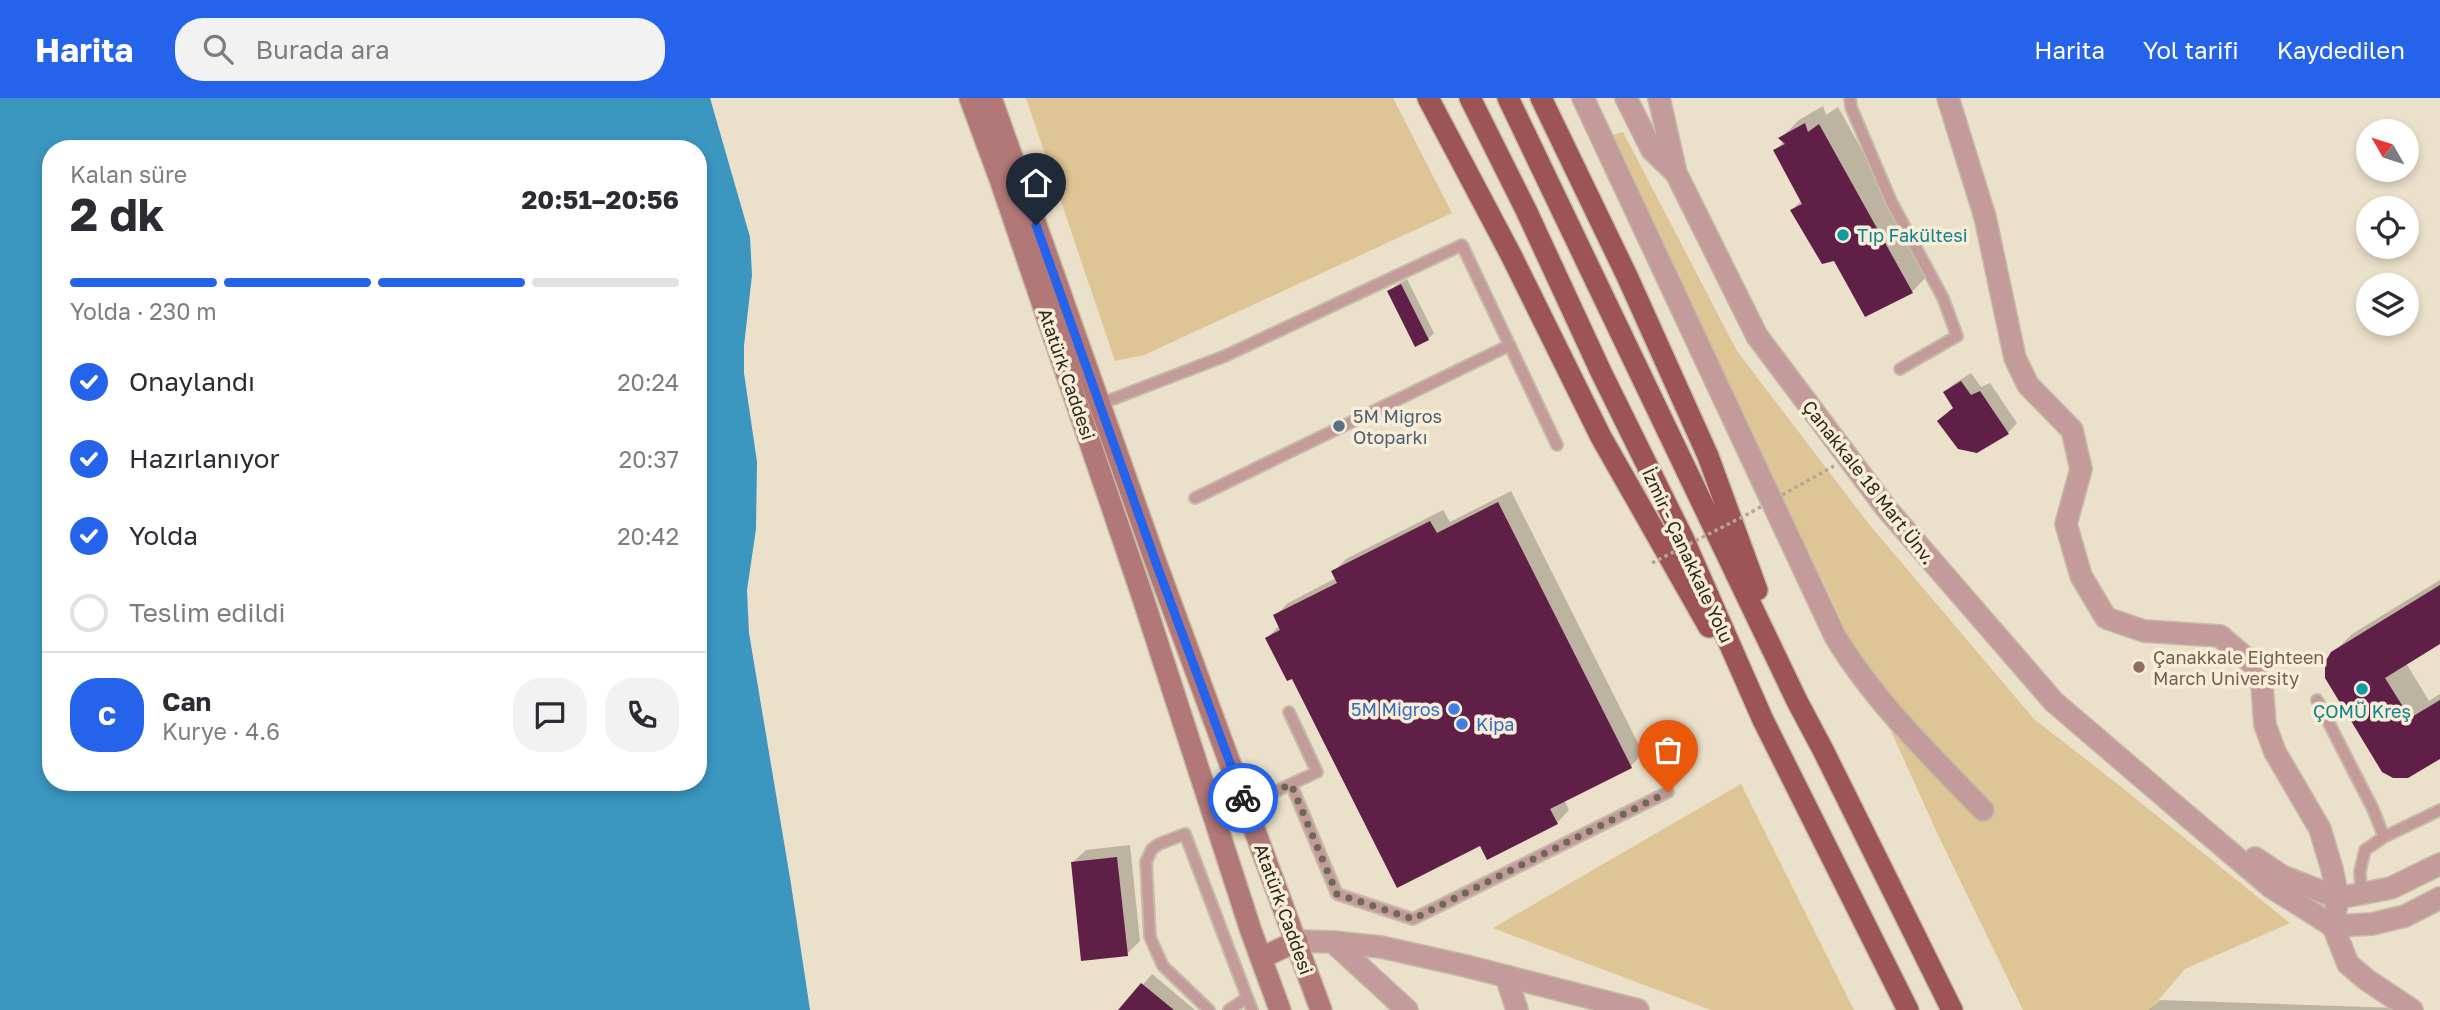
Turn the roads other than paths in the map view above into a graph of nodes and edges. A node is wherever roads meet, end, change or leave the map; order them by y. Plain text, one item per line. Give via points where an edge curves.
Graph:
1 (970, 98) edge
2 (991, 98) edge
3 (1428, 98) edge
4 (1470, 98) edge
5 (1508, 98) edge
6 (1541, 98) edge
7 (1583, 98) edge
8 (1626, 98) edge
9 (1659, 98) edge
10 (1850, 98) edge
11 (1948, 98) edge
12 (1676, 173) junction
13 (1510, 345) junction
14 (1900, 369) dead end
15 (1100, 404) junction
16 (1080, 412) junction
17 (1557, 445) dead end
18 (1195, 498) dead end
19 (2317, 700) dead end
20 (1797, 701) junction
21 (1289, 712) dead end
22 (1763, 720) junction
23 (1291, 784) junction
24 (1668, 792) dead end
25 (2172, 803) junction
26 (1246, 805) junction
27 (1983, 810) dead end
28 (2440, 810) edge
29 (2384, 837) junction
30 (2440, 864) edge
31 (2361, 894) junction
32 (2339, 898) junction
33 (2440, 898) edge
34 (2333, 926) junction
35 (1297, 941) junction
36 (1333, 943) junction
37 (1261, 958) junction
38 (1506, 976) junction
39 (1247, 998) junction
40 (1209, 1010) edge
41 (1229, 1010) edge
42 (1252, 1010) edge
43 (1280, 1010) edge
44 (1321, 1010) edge
45 (1407, 1010) edge
46 (1517, 1010) edge
47 (1638, 1010) edge
48 (1908, 1010) edge
49 (1952, 1010) edge
50 (2412, 1010) edge

1 - 16 main road, Atatürk Caddesi
2 - 15 main road, Atatürk Caddesi
3 - 22 highway via 1601,437
4 - 22 highway, İzmir - Çanakkale Yolu via 1683,538
5 - 20 highway, İzmir - Çanakkale Yolu
6 - 20 highway via 1708,456
7 - 27 street via 1835,636 1899,721
8 - 12 street via 1652,150
9 - 12 street, Çanakkale 18 Mart Ünv.
10 - 14 lane via 1892,201 1943,298 1957,336
11 - 32 street via 1985,217 2015,358 2028,385 2072,430 2081,468 2066,524 2081,576 2106,618 2144,631 2220,636 2254,665 2262,686 2265,725 2320,829
12 - 25 street, Çanakkale 18 Mart Ünv. via 1758,336 1886,508 2054,702
13 - 15 lane via 1462,245 1225,356
13 - 17 lane
13 - 18 lane
15 - 16 main road
15 - 26 main road, Atatürk Caddesi
16 - 37 main road, Atatürk Caddesi
19 - 29 lane
20 - 49 highway
21 - 23 lane via 1317,772
22 - 48 highway, İzmir - Çanakkale Yolu
23 - 24 lane via 1337,894 1413,919
23 - 26 lane
25 - 32 street via 2282,876
25 - 34 street via 2271,887
26 - 35 main road, Atatürk Caddesi
28 - 29 lane
29 - 31 lane via 2365,850
30 - 31 street via 2391,888
31 - 32 street
32 - 34 street
33 - 34 street via 2405,916
34 - 50 street via 2348,964
35 - 36 street
35 - 37 main road
35 - 44 main road, Atatürk Caddesi
36 - 38 street via 1381,947
36 - 45 street
37 - 43 main road, Atatürk Caddesi
38 - 46 street
38 - 47 street
39 - 40 lane via 1185,834 1152,849 1146,862 1150,937 1163,966
39 - 41 lane
39 - 42 lane

